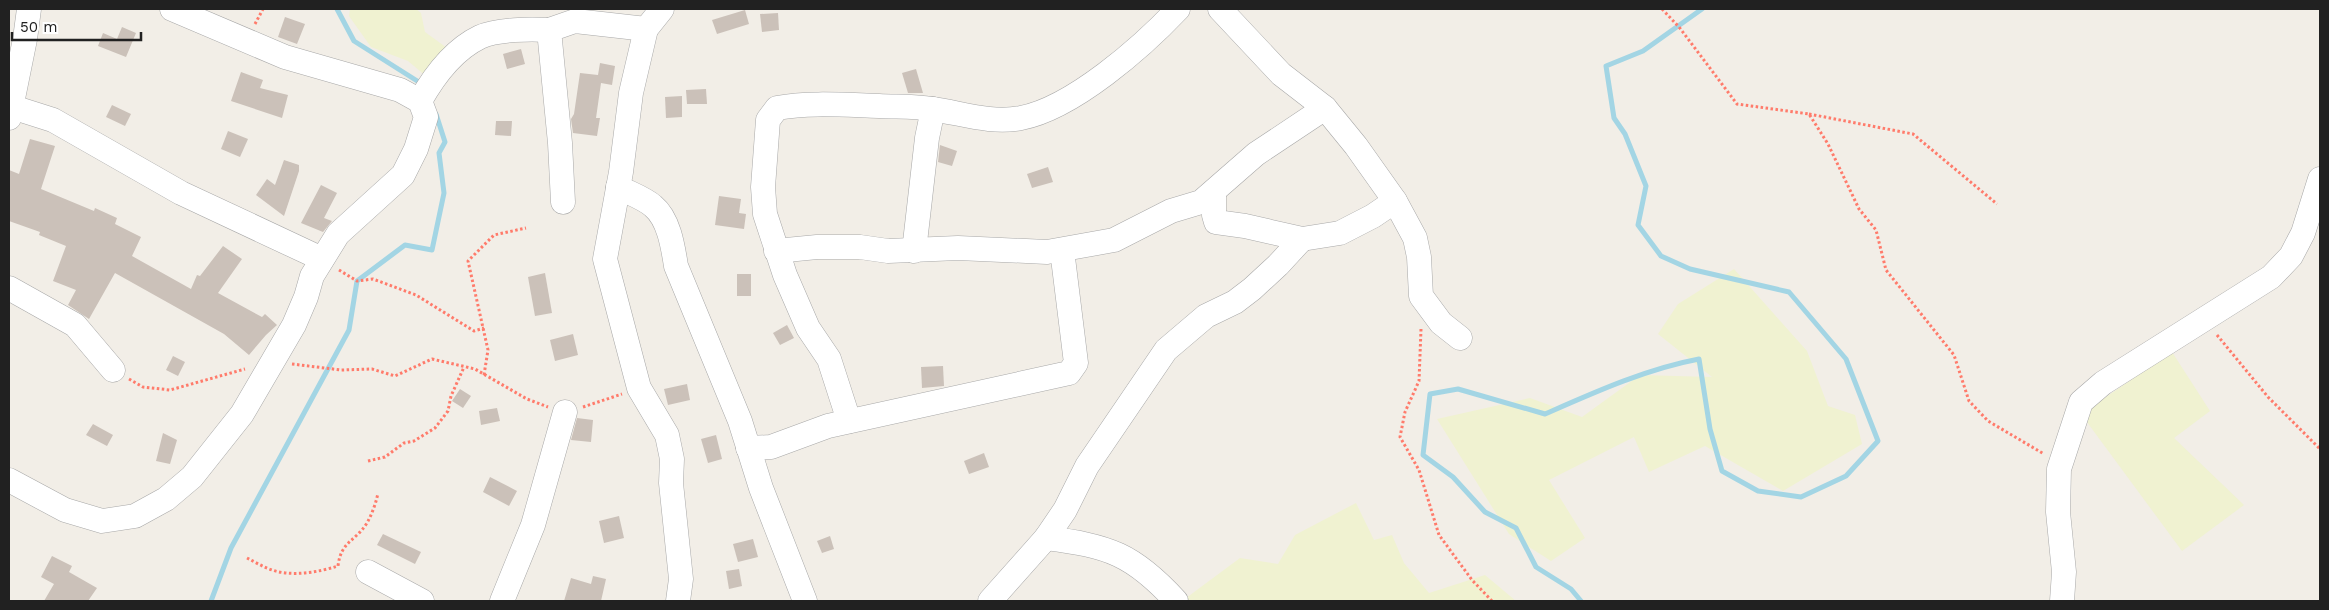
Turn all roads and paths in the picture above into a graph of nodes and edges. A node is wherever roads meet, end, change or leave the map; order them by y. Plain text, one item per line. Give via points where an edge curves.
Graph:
1 (29, 9) edge
2 (172, 9) edge
3 (662, 9) edge
4 (1178, 9) edge
5 (1220, 9) edge
6 (1662, 9) edge
7 (646, 29) junction
8 (549, 30) junction
9 (420, 101) junction
10 (1325, 108) junction
11 (933, 109) junction
12 (10, 111) edge
13 (1809, 114) junction
14 (2320, 179) edge
15 (618, 187) junction
16 (1214, 192) junction
17 (1395, 201) junction
18 (563, 202) dead end
19 (1997, 204) dead end
20 (526, 228) dead end
21 (1302, 239) junction
22 (1062, 250) junction
23 (776, 251) junction
24 (914, 251) junction
25 (322, 259) junction
26 (348, 276) dead end
27 (9, 288) edge
28 (1421, 296) junction
29 (2204, 320) junction
30 (484, 328) junction
31 (1460, 338) dead end
32 (273, 361) junction
33 (464, 367) junction
34 (112, 370) joint
35 (484, 375) junction
36 (639, 388) junction
37 (565, 412) junction
38 (849, 421) junction
39 (748, 448) junction
40 (2320, 449) edge
41 (368, 461) dead end
42 (2058, 469) junction
43 (9, 480) edge
44 (378, 492) dead end
45 (1046, 538) junction
46 (247, 558) dead end
47 (368, 572) dead end
48 (422, 601) edge
49 (502, 601) edge
50 (678, 601) edge
51 (805, 601) edge
52 (990, 601) edge
53 (1176, 601) edge
54 (1492, 601) edge
55 (2062, 601) edge

1 - 12 street
2 - 9 street via 285,57 400,90
3 - 7 street
4 - 11 street via 1129,55 1072,98 1044,113 1020,119 994,120
5 - 10 street via 1281,74
6 - 13 path via 1737,104
7 - 8 street via 575,21
7 - 15 street via 631,93
8 - 9 street via 481,36 459,51 436,74
8 - 18 street
9 - 25 street via 426,117 416,149 403,175 338,234
10 - 16 street via 1256,154
10 - 17 street
11 - 23 street via 900,105 810,104 776,108 768,120 763,187 765,214
11 - 24 street
12 - 25 street via 53,120 181,193
13 - 19 path via 1913,134
13 - 42 path via 1859,209 1876,230 1886,270 1954,355 1969,401 1988,421 2046,455
14 - 29 street via 2303,233 2291,256 2271,277
15 - 36 street via 605,259
15 - 39 street via 654,207 664,223 676,266
16 - 21 street via 1216,222
16 - 22 street via 1201,202 1171,211 1114,240
17 - 21 street via 1340,233
17 - 28 street via 1416,238
20 - 30 path via 494,235 468,261
21 - 45 street via 1252,289 1235,302 1206,316 1166,350 1087,466 1065,510
22 - 24 street via 958,248
22 - 38 street via 1076,363 1069,373
23 - 24 street via 817,247
23 - 38 street via 808,328 830,359
25 - 32 street via 312,276 294,325
26 - 30 path via 357,281 373,280 416,295 474,330
27 - 34 street via 75,325
28 - 31 street via 1441,324
28 - 54 path via 1419,381 1405,412 1400,437 1419,470 1439,535
29 - 40 path via 2268,397
29 - 42 street via 2103,383 2081,402
30 - 35 path via 488,350
32 - 33 path via 313,368 372,369 395,376 432,359
32 - 34 path via 170,390 143,387
32 - 43 street via 242,414 192,477 166,499 136,516 102,521 65,510
33 - 35 path
33 - 41 path via 450,396 448,411 435,428 385,457
35 - 37 path via 527,399
36 - 37 path
36 - 50 street via 667,435 672,459 671,483 681,579
37 - 49 street via 533,525
38 - 39 street via 771,447
39 - 51 street
42 - 55 street via 2058,512 2064,572
44 - 46 path via 367,523 346,543 338,566 302,573 273,571
45 - 52 street
45 - 53 street via 1088,543 1113,551 1154,577
47 - 48 street

